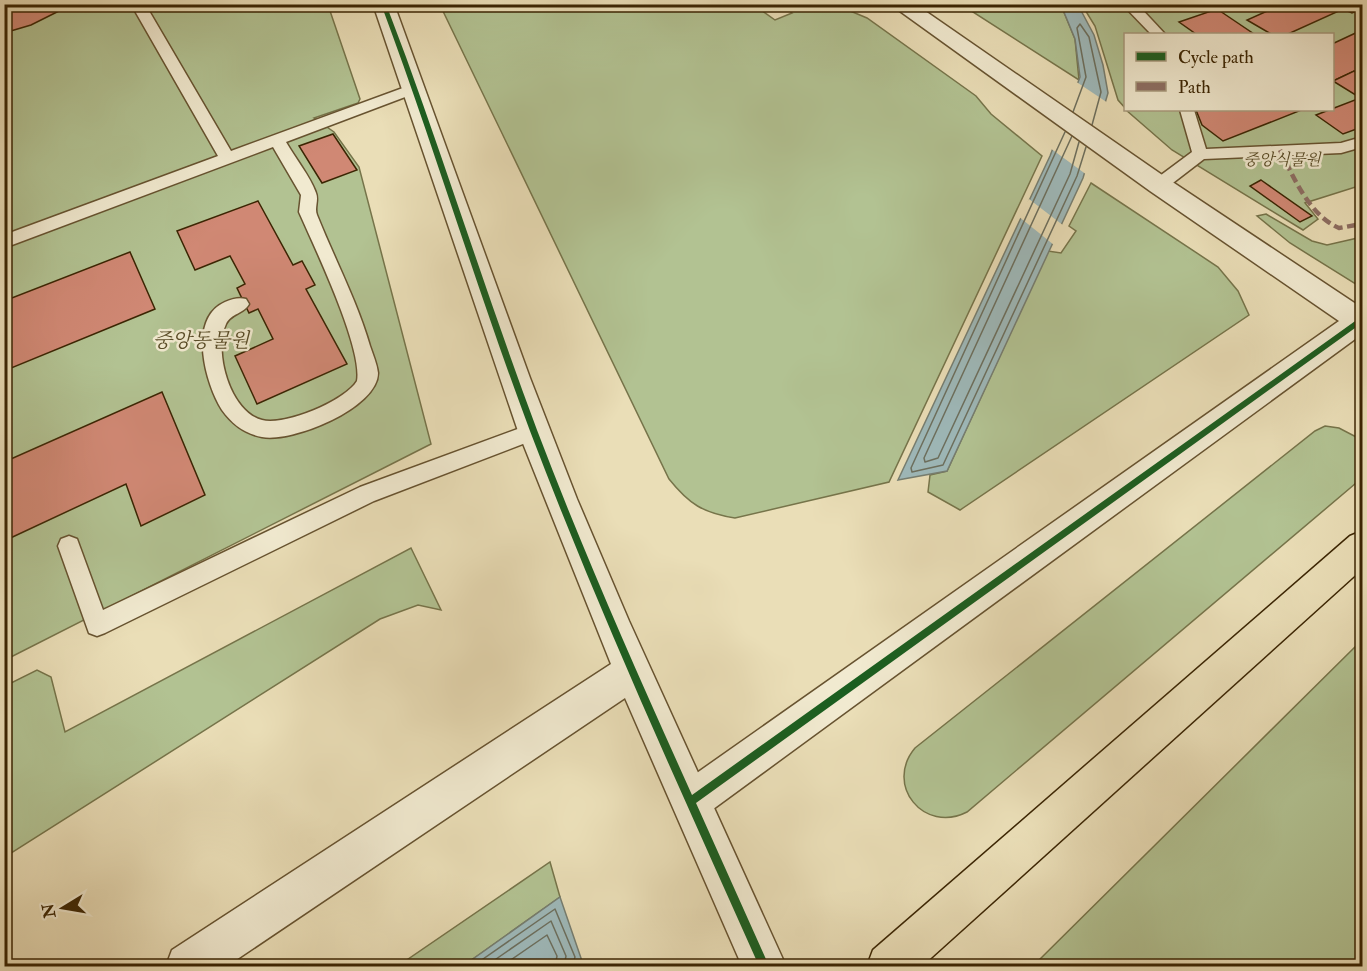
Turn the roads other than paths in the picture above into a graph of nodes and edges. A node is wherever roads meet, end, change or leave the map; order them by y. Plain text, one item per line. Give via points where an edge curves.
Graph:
1 (138, 4) edge
2 (383, 4) edge
3 (900, 4) edge
4 (1128, 4) edge
5 (1157, 33) edge
6 (416, 88) junction
7 (1187, 111) edge
8 (277, 141) junction
9 (1362, 142) edge
10 (1200, 154) junction
11 (227, 159) junction
12 (1157, 184) junction
13 (4, 242) edge
14 (240, 304) dead end
15 (1361, 321) edge
16 (534, 431) junction
17 (69, 546) dead end
18 (1362, 547) edge
19 (632, 672) junction
20 (691, 801) junction
21 (188, 966) edge
22 (764, 966) edge
23 (889, 966) edge

1 - 11 lane
2 - 6 street
3 - 12 street
4 - 5 lane
6 - 8 lane
6 - 16 street
7 - 10 lane
8 - 11 lane
8 - 14 lane via 309,195 307,212 352,310 368,374 361,394 338,408 292,426 263,429 245,423 227,401 215,372 211,346 216,323 224,311
9 - 10 lane via 1341,148
10 - 12 lane
11 - 13 lane
12 - 15 street
15 - 20 street
16 - 17 lane via 367,494 97,625
16 - 19 street
18 - 23 main road
19 - 20 street
19 - 21 street
20 - 22 street

